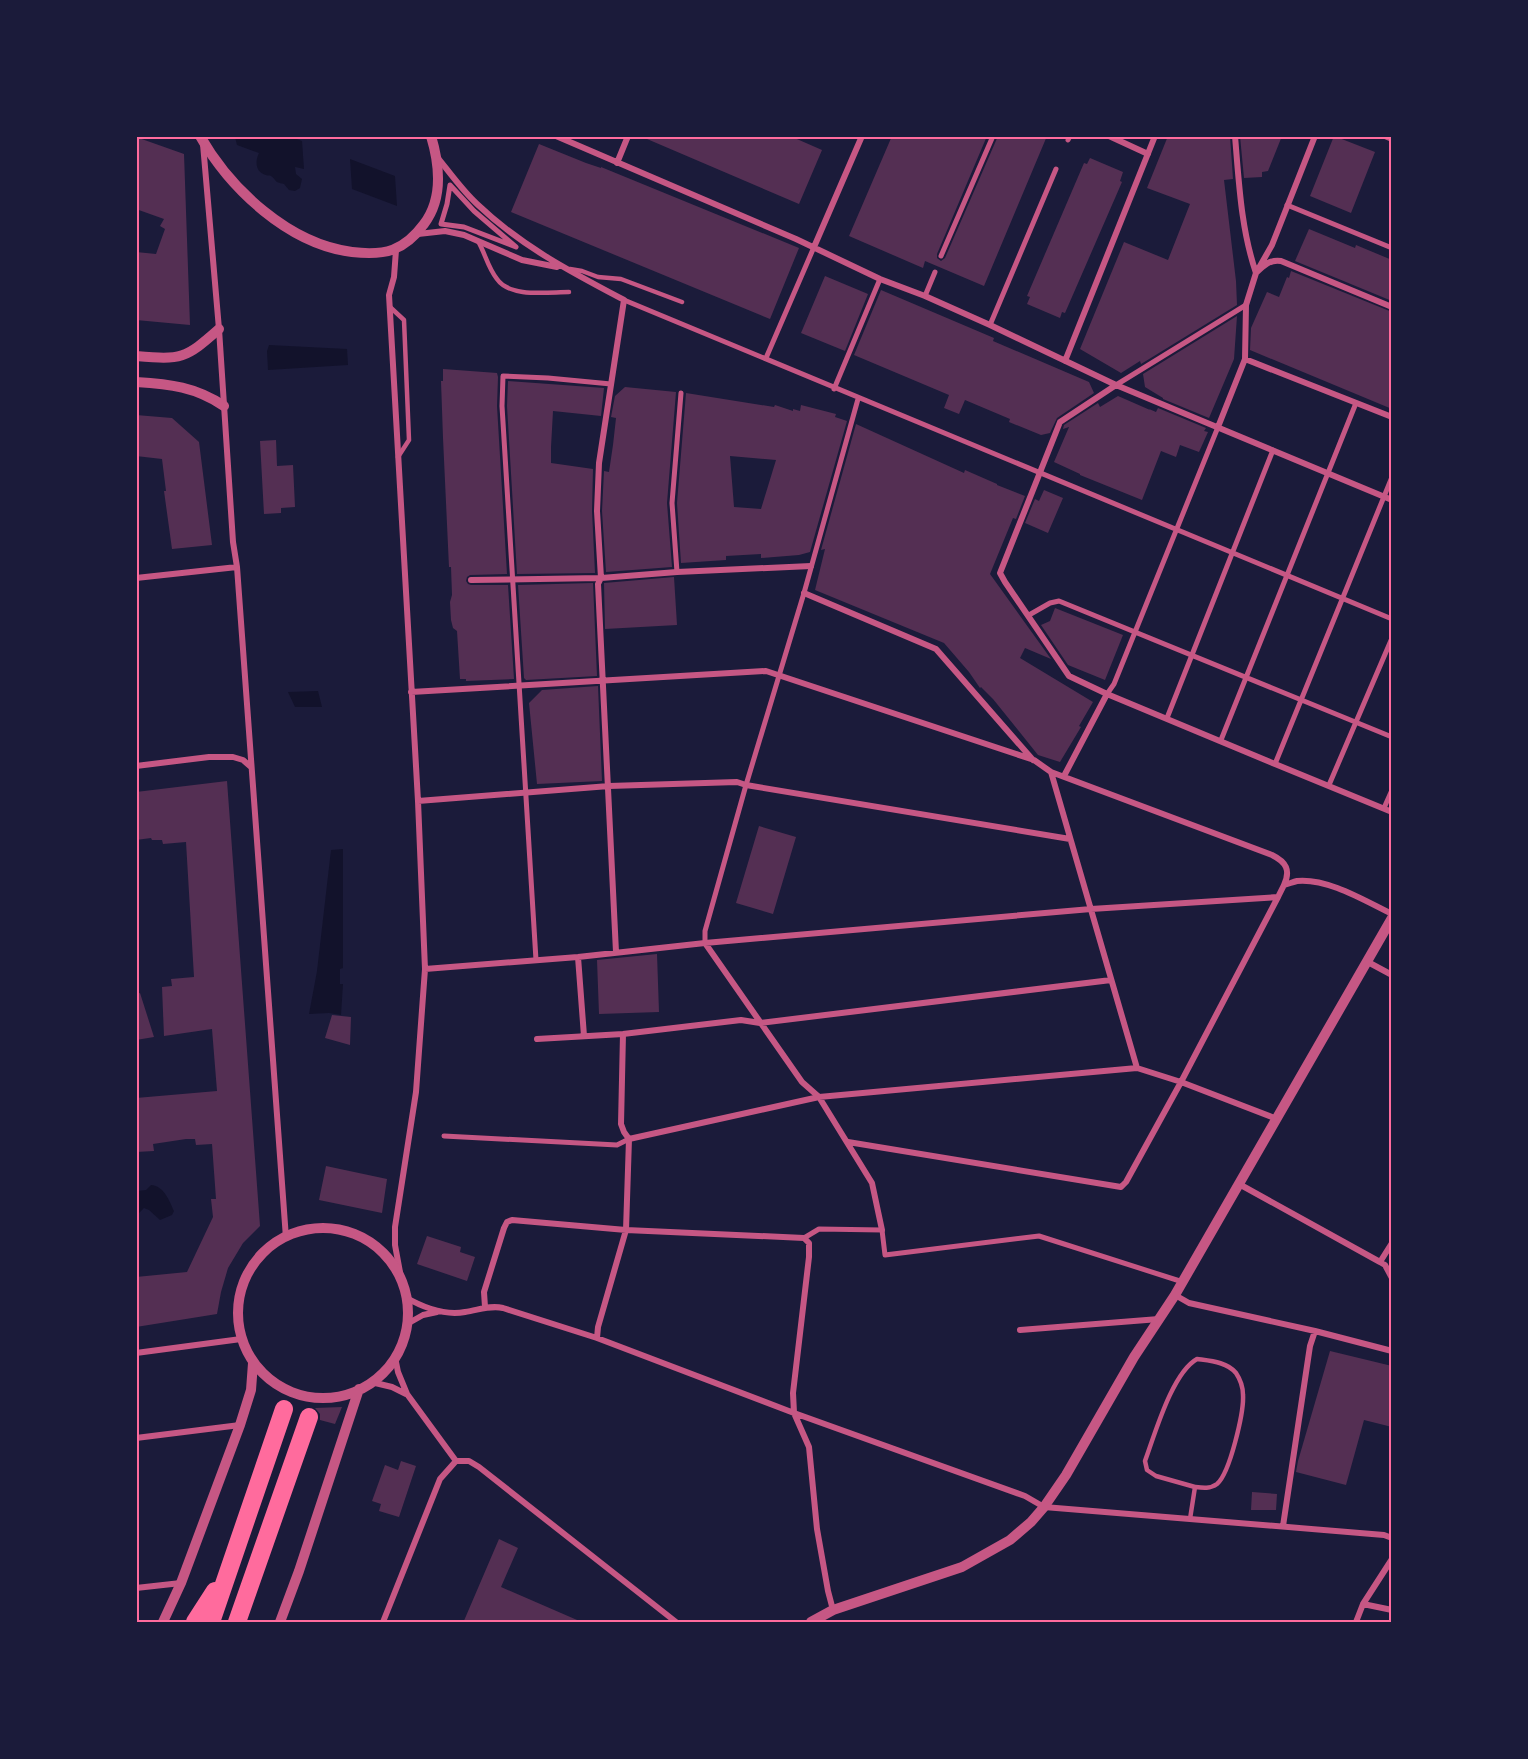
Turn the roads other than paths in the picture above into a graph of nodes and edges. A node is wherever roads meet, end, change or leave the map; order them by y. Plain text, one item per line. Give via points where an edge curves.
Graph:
1 (431, 136) edge
2 (556, 136) edge
3 (628, 136) edge
4 (862, 136) edge
5 (993, 136) edge
6 (1109, 136) edge
7 (1155, 136) edge
8 (1234, 136) edge
9 (1315, 136) edge
10 (1385, 136) edge
11 (201, 139) edge
12 (1392, 139) edge
13 (1148, 153) junction
14 (438, 158) junction
15 (618, 163) junction
16 (1056, 168) dead end
17 (450, 187) joint
18 (1287, 205) junction
19 (417, 234) junction
20 (478, 241) junction
21 (814, 247) junction
22 (1392, 248) edge
23 (396, 250) junction
24 (941, 256) dead end
25 (561, 267) junction
26 (934, 272) dead end
27 (1256, 273) junction
28 (879, 279) junction
29 (569, 292) dead end
30 (925, 296) junction
31 (624, 300) junction
32 (682, 302) dead end
33 (1246, 305) junction
34 (390, 307) junction
35 (1392, 307) edge
36 (990, 325) junction
37 (219, 329) junction
38 (136, 356) edge
39 (766, 358) junction
40 (1245, 359) junction
41 (1065, 362) junction
42 (136, 382) edge
43 (611, 384) junction
44 (1116, 386) junction
45 (834, 389) junction
46 (681, 393) dead end
47 (858, 399) junction
48 (1356, 403) junction
49 (224, 406) junction
50 (1392, 417) edge
51 (1218, 427) junction
52 (1274, 450) junction
53 (398, 457) junction
54 (1039, 473) junction
55 (1327, 473) junction
56 (1392, 477) edge
57 (1383, 496) junction
58 (1392, 500) edge
59 (1176, 530) junction
60 (1232, 553) junction
61 (811, 566) junction
62 (237, 567) junction
63 (677, 572) junction
64 (1286, 576) junction
65 (136, 578) edge
66 (513, 578) junction
67 (601, 578) junction
68 (471, 580) dead end
69 (804, 593) junction
70 (1342, 599) junction
71 (1029, 615) junction
72 (1392, 620) edge
73 (1135, 630) junction
74 (1392, 638) edge
75 (1192, 654) junction
76 (778, 675) junction
77 (1246, 677) junction
78 (603, 680) junction
79 (520, 687) junction
80 (411, 692) junction
81 (1107, 694) junction
82 (1302, 700) junction
83 (1167, 718) junction
84 (1355, 722) junction
85 (1392, 737) edge
86 (1221, 740) junction
87 (1034, 760) junction
88 (1275, 764) junction
89 (136, 766) edge
90 (251, 767) junction
91 (1051, 772) junction
92 (1064, 776) junction
93 (746, 784) junction
94 (1329, 785) junction
95 (609, 786) junction
96 (1392, 790) edge
97 (526, 793) junction
98 (418, 801) junction
99 (1384, 808) junction
100 (1392, 812) edge
101 (1070, 838) junction
102 (1284, 885) junction
103 (1278, 897) junction
104 (1091, 909) junction
105 (1392, 916) edge
106 (705, 943) junction
107 (616, 952) junction
108 (578, 957) junction
109 (536, 960) junction
110 (1366, 961) junction
111 (425, 969) junction
112 (1392, 975) edge
113 (1111, 980) junction
114 (760, 1023) junction
115 (623, 1034) junction
116 (584, 1036) junction
117 (537, 1039) dead end
118 (1137, 1068) junction
119 (1181, 1082) junction
120 (819, 1097) junction
121 (1277, 1119) junction
122 (444, 1136) dead end
123 (629, 1139) junction
124 (848, 1142) junction
125 (1239, 1184) junction
126 (626, 1230) junction
127 (882, 1230) junction
128 (286, 1238) junction
129 (804, 1238) junction
130 (1392, 1243) edge
131 (1380, 1262) junction
132 (1392, 1278) edge
133 (1183, 1282) junction
134 (402, 1283) junction
135 (1175, 1295) junction
136 (405, 1297) junction
137 (485, 1307) junction
138 (438, 1311) junction
139 (1160, 1319) junction
140 (407, 1324) junction
141 (1020, 1330) dead end
142 (1315, 1331) junction
143 (597, 1338) junction
144 (241, 1339) junction
145 (1392, 1351) edge
146 (136, 1353) edge
147 (395, 1357) junction
148 (254, 1363) junction
149 (371, 1382) junction
150 (359, 1389) junction
151 (407, 1394) junction
152 (284, 1409) dead end
153 (794, 1413) junction
154 (309, 1417) dead end
155 (240, 1425) junction
156 (136, 1438) edge
157 (456, 1461) junction
158 (1195, 1487) junction
159 (1044, 1507) junction
160 (1190, 1519) junction
161 (1283, 1526) junction
162 (1392, 1538) edge
163 (1392, 1559) edge
164 (230, 1569) junction
165 (181, 1583) junction
166 (136, 1588) edge
167 (244, 1603) junction
168 (1364, 1604) junction
169 (833, 1610) junction
170 (1392, 1610) edge
171 (164, 1623) edge
172 (195, 1623) edge
173 (211, 1623) edge
174 (237, 1623) edge
175 (242, 1623) edge
176 (280, 1623) edge
177 (383, 1623) edge
178 (676, 1623) edge
179 (811, 1623) edge
180 (1356, 1623) edge

1 - 14 street
2 - 15 street
3 - 15 street
4 - 21 street
5 - 24 street
6 - 13 street
7 - 13 street
8 - 27 street via 1242,217
9 - 18 street
10 - 12 street
11 - 23 street via 229,178 296,234 336,250 368,254
11 - 37 street
13 - 41 street
14 - 19 street via 436,200 432,214
14 - 25 street via 490,215
15 - 21 street
16 - 36 street
17 - 17 street via 441,224 464,227 516,247
18 - 22 street
18 - 27 street
19 - 20 street via 445,231
19 - 23 street
20 - 25 street via 522,260
20 - 29 lane via 496,279 506,288
21 - 28 street
21 - 39 street
23 - 34 street
25 - 31 street
25 - 32 lane via 621,279
26 - 30 street
27 - 33 street
27 - 35 street via 1269,262 1281,261
28 - 30 street
28 - 45 street
30 - 36 street
31 - 39 street
31 - 43 street
33 - 40 street
33 - 44 street
34 - 53 street
34 - 53 lane via 404,320 409,440
36 - 41 street
37 - 38 street via 195,350 178,358
37 - 49 street
39 - 45 street
40 - 48 street
40 - 51 street
41 - 44 street
42 - 49 street via 198,392
43 - 66 street via 503,376
43 - 67 street via 599,463
44 - 51 street
44 - 54 street via 1061,420
45 - 47 street
46 - 63 street via 672,503
47 - 54 street
47 - 61 street
48 - 50 street
48 - 55 street
49 - 62 street
51 - 52 street
51 - 59 street
52 - 55 street
52 - 60 street
53 - 80 street
54 - 59 street
54 - 71 street via 1000,573
55 - 57 street
55 - 64 street
56 - 57 street
57 - 58 street
57 - 70 street
59 - 60 street
59 - 73 street
60 - 64 street
60 - 75 street
61 - 63 street
61 - 69 street
62 - 65 street
62 - 90 street
63 - 67 street
64 - 70 street
64 - 77 street
66 - 67 street
66 - 68 street
66 - 79 street
67 - 78 street via 598,584
69 - 76 street
69 - 87 street via 936,649
70 - 72 street
70 - 82 street
71 - 73 street via 1059,601
71 - 81 street via 1069,676
73 - 75 street
73 - 81 street
74 - 84 street
75 - 77 street
75 - 83 street
76 - 78 street via 766,671
76 - 87 street
76 - 93 street
77 - 82 street
77 - 86 street
78 - 79 street
78 - 95 street
79 - 80 street
79 - 97 street
80 - 98 street
81 - 83 street
81 - 92 street
82 - 84 street
82 - 88 street
83 - 86 street
84 - 85 street
84 - 94 street
86 - 88 street
87 - 91 street
88 - 94 street
89 - 90 street via 233,757
90 - 128 street
91 - 92 street
91 - 101 street
92 - 102 street via 1281,859 1288,876
93 - 95 street
93 - 101 street
93 - 106 street
94 - 99 street
95 - 97 street
95 - 107 street
96 - 99 street
97 - 98 street
97 - 109 street
98 - 111 street
99 - 100 street
101 - 104 street
102 - 103 street
102 - 105 street via 1313,882 1343,890
103 - 104 street
103 - 119 street
104 - 106 street
104 - 113 street
105 - 110 street
106 - 107 street
106 - 114 street
107 - 108 street
108 - 109 street
108 - 116 street
109 - 111 street
110 - 112 street
110 - 121 street
111 - 134 street via 416,1092 395,1227
113 - 114 street
113 - 118 street
114 - 115 street via 741,1020
114 - 120 street via 802,1082
115 - 116 street
115 - 123 street via 621,1124
116 - 117 street
118 - 119 street
118 - 120 street
119 - 121 street
119 - 124 street via 1121,1187
120 - 123 street
120 - 124 street
121 - 125 street
122 - 123 street via 617,1145
123 - 126 street
124 - 127 street via 872,1183
125 - 131 street
125 - 133 street
126 - 129 street
126 - 137 street via 507,1222 484,1293
126 - 143 street
127 - 129 street via 819,1229
127 - 133 street via 885,1255 1039,1236
128 - 134 street via 297,1232 325,1228 354,1234 388,1257
128 - 144 street via 272,1244 252,1267 240,1297 237,1318
129 - 153 street via 809,1244 809,1257
130 - 131 street
131 - 132 street
133 - 135 street
134 - 136 street
135 - 139 street
135 - 142 street via 1189,1303
136 - 138 street
136 - 140 street
137 - 138 street via 454,1313
137 - 143 street via 503,1308
138 - 140 street
139 - 141 street
139 - 159 street
140 - 147 street
142 - 145 street
142 - 161 street
143 - 153 street
144 - 146 street
144 - 148 street
147 - 149 street
147 - 151 street
148 - 150 street via 269,1379 315,1398
148 - 155 street
149 - 150 street
149 - 151 street
150 - 176 street
151 - 157 street
152 - 164 highway
153 - 159 street via 1025,1496
153 - 169 street via 809,1447 817,1529
154 - 167 highway
155 - 156 street
155 - 165 street
157 - 177 street via 440,1479
157 - 178 street via 469,1461 479,1467
158 - 158 lane via 1218,1484 1226,1473 1236,1443 1243,1396 1234,1371 1220,1363 1197,1359 1186,1368 1165,1405 1145,1461 1147,1470 1156,1476
158 - 160 lane
159 - 160 street
159 - 169 street via 1010,1540 962,1567
160 - 161 street
161 - 162 street
163 - 168 street
164 - 172 highway
164 - 173 highway
165 - 166 street
165 - 171 street
167 - 174 highway
167 - 175 highway
168 - 170 street
168 - 180 street
169 - 179 street

